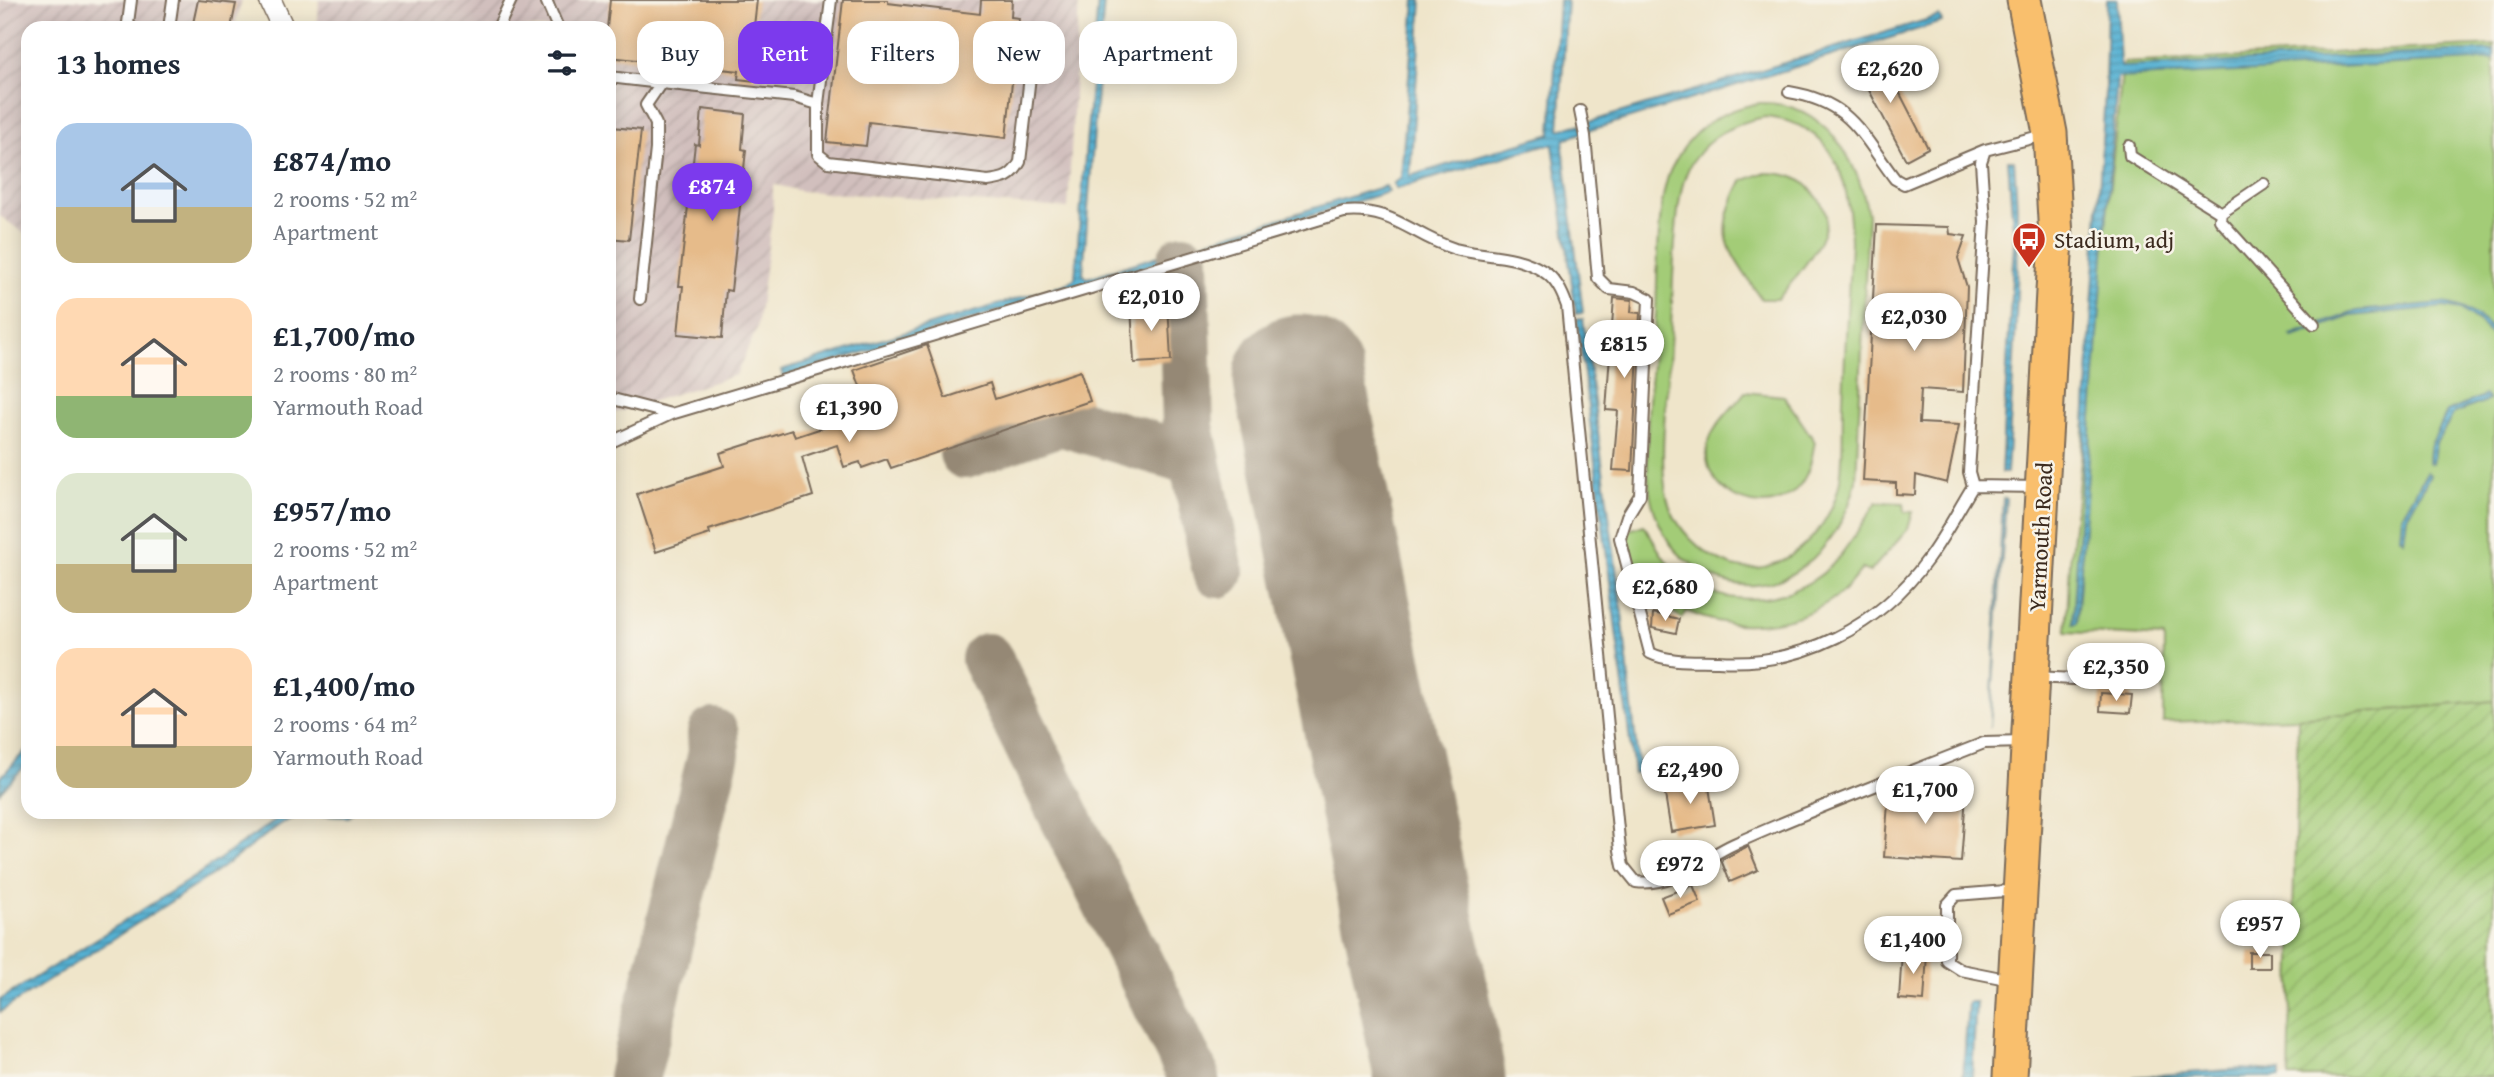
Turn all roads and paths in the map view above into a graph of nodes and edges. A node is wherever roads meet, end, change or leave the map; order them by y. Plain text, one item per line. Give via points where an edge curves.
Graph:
1 (131, 0) edge
2 (173, 0) edge
3 (270, 0) edge
4 (511, 0) edge
5 (546, 0) edge
6 (831, 0) edge
7 (2024, 0) edge
8 (128, 21) edge
9 (170, 21) edge
10 (280, 21) edge
11 (501, 21) edge
12 (555, 21) edge
13 (616, 78) edge
14 (637, 80) edge
15 (660, 84) edge
16 (670, 84) edge
17 (1029, 84) edge
18 (1789, 92) dead end
19 (818, 104) junction
20 (1580, 111) dead end
21 (2050, 133) junction
22 (2129, 146) dead end
23 (1985, 150) junction
24 (2264, 184) dead end
25 (2221, 213) junction
26 (640, 299) dead end
27 (2314, 324) dead end
28 (616, 400) edge
29 (671, 414) junction
30 (616, 440) edge
31 (1973, 486) junction
32 (2043, 487) junction
33 (2033, 677) junction
34 (2092, 680) dead end
35 (2028, 741) junction
36 (2020, 890) junction
37 (2014, 981) junction
38 (2010, 1077) edge

1 - 8 lane
2 - 9 lane
3 - 10 street
4 - 11 lane
5 - 12 lane
6 - 19 lane
7 - 21 main road, Yarmouth Road
13 - 14 lane
15 - 26 lane via 646,105 656,124 656,149
16 - 19 lane via 794,97
17 - 19 lane via 1020,162 1004,179 988,181 828,162 818,154
18 - 23 lane via 1804,94 1849,116 1895,179 1904,184
20 - 31 lane via 1598,278 1609,289 1649,299 1640,495 1620,538 1650,653 1747,663 1790,657 1865,623 1928,559
21 - 23 lane
21 - 32 main road, Yarmouth Road via 2056,237
22 - 25 lane via 2130,156
23 - 31 lane via 1969,472
24 - 25 lane
25 - 27 lane via 2220,220
28 - 29 lane
29 - 30 lane
29 - 35 lane via 1344,212 1382,214 1455,249 1528,262 1546,272 1560,288 1567,306 1620,850 1623,866 1636,882 1649,884 1670,878 1732,844 1984,743
31 - 32 lane
32 - 33 main road, Yarmouth Road
33 - 34 lane
33 - 35 main road, Yarmouth Road
35 - 36 main road, Yarmouth Road
36 - 37 main road, Yarmouth Road
36 - 37 lane via 1956,895 1947,905 1947,961 1961,970
37 - 38 main road, Yarmouth Road

